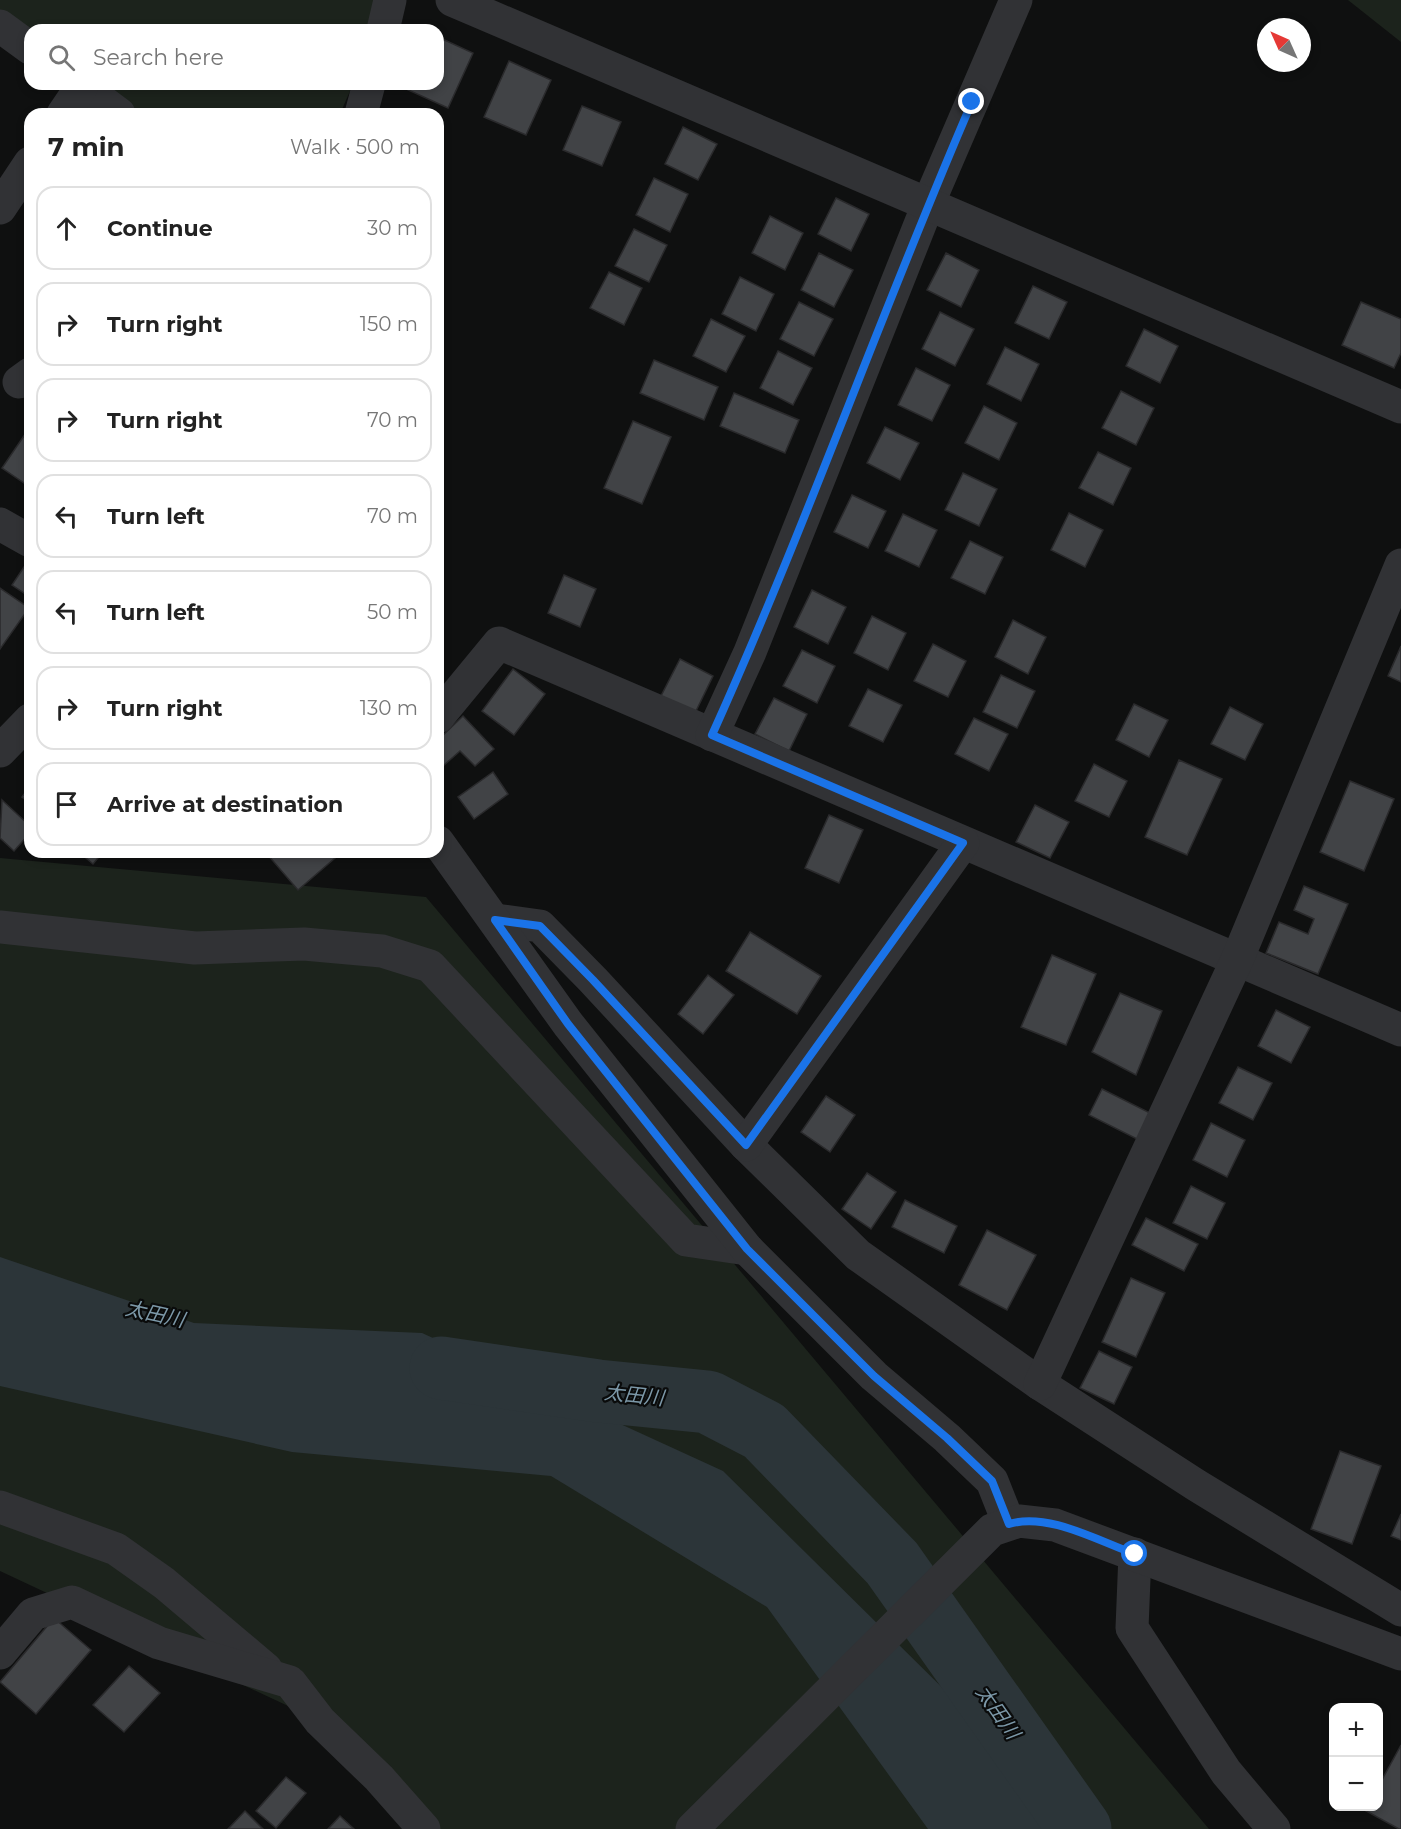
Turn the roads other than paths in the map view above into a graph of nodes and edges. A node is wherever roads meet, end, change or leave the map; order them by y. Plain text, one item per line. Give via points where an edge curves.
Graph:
1 (390, 0) edge
2 (452, 0) edge
3 (1016, 0) edge
4 (384, 24) edge
5 (0, 26) edge
6 (24, 44) edge
7 (78, 90) edge
8 (88, 90) edge
9 (367, 90) edge
10 (67, 108) edge
11 (111, 108) edge
12 (363, 108) edge
13 (24, 172) edge
14 (929, 202) junction
15 (0, 208) edge
16 (1401, 407) edge
17 (0, 524) edge
18 (24, 538) edge
19 (1401, 565) edge
20 (444, 710) edge
21 (24, 726) edge
22 (712, 735) junction
23 (0, 751) edge
24 (963, 843) junction
25 (444, 851) edge
26 (495, 920) junction
27 (0, 927) edge
28 (1237, 960) junction
29 (1401, 1030) edge
30 (746, 1145) junction
31 (747, 1249) junction
32 (1040, 1384) junction
33 (0, 1507) edge
34 (1000, 1527) junction
35 (1135, 1554) junction
36 (1401, 1610) edge
37 (0, 1653) edge
38 (1401, 1654) edge
39 (274, 1676) junction
40 (424, 1829) edge
41 (692, 1829) edge
42 (1274, 1829) edge

1 - 4 street
2 - 14 street
3 - 14 street
5 - 6 street
7 - 10 street
8 - 11 street
9 - 12 street
13 - 15 street
14 - 16 street
14 - 22 street via 750,652
17 - 18 street
19 - 28 street
20 - 22 street via 499,643
21 - 23 street
22 - 24 street
24 - 28 street
24 - 30 street
25 - 26 street
26 - 30 street via 540,926
26 - 31 street via 568,1024
27 - 31 street via 195,948 304,944 382,951 430,966 686,1240
28 - 29 street
28 - 32 street
30 - 32 street via 858,1255
31 - 34 street via 874,1376 992,1481
32 - 36 street
33 - 39 street via 116,1549 164,1583
34 - 35 street via 1019,1521 1055,1525
34 - 41 street
35 - 38 street
35 - 42 street via 1132,1628 1226,1772
37 - 39 street via 33,1614 72,1602 159,1643
39 - 40 street via 290,1682 320,1721

